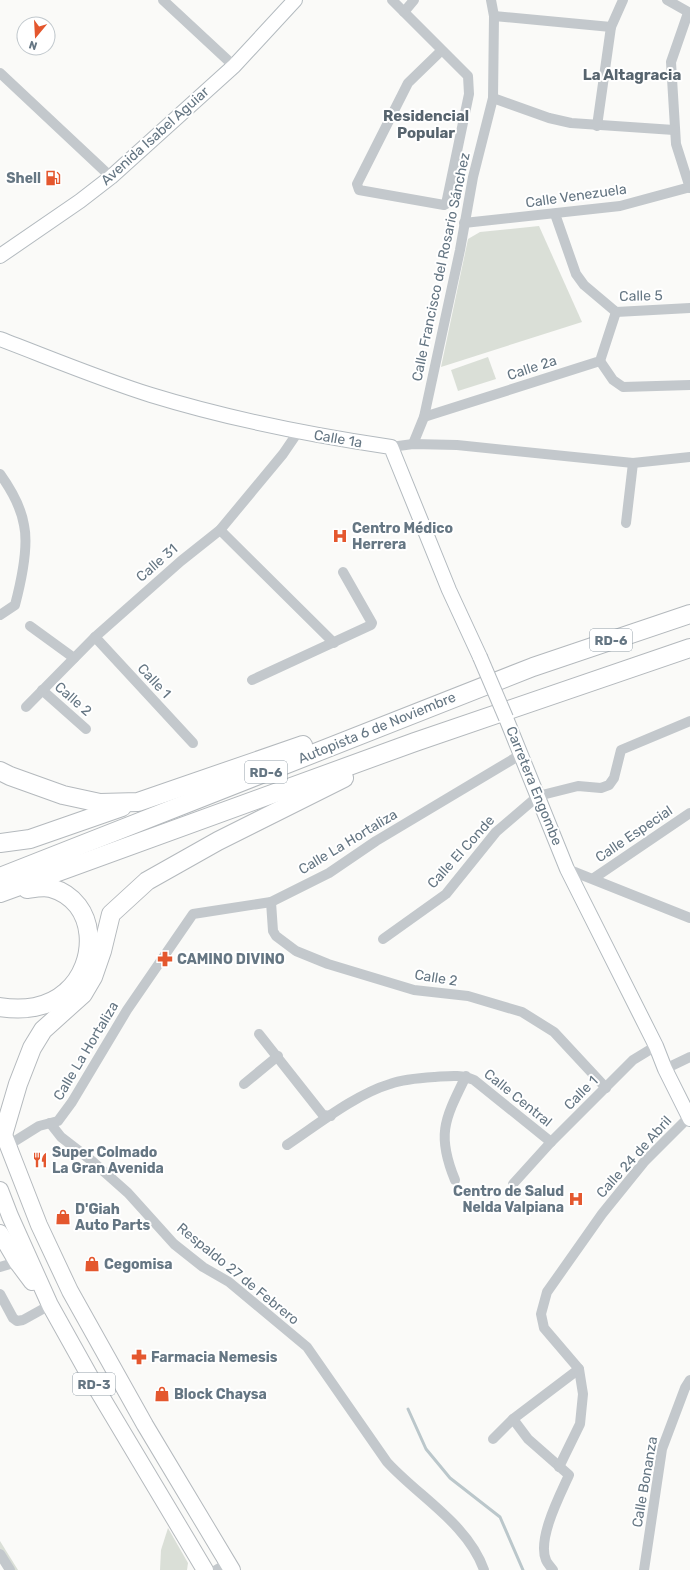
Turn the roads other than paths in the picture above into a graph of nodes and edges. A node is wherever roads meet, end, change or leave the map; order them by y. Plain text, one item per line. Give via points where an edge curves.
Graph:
1 (163, 0) edge
2 (295, 0) edge
3 (392, 0) edge
4 (414, 0) edge
5 (491, 0) edge
6 (623, 0) edge
7 (667, 0) edge
8 (404, 12) junction
9 (689, 13) edge
10 (494, 16) junction
11 (612, 27) junction
12 (442, 50) junction
13 (234, 66) junction
14 (0, 73) edge
15 (493, 98) junction
16 (596, 126) junction
17 (674, 130) junction
18 (111, 177) junction
19 (690, 187) edge
20 (555, 214) junction
21 (464, 223) junction
22 (0, 256) edge
23 (690, 308) edge
24 (616, 312) junction
25 (0, 339) edge
26 (600, 361) junction
27 (690, 385) edge
28 (424, 417) junction
29 (298, 432) junction
30 (413, 444) junction
31 (391, 447) junction
32 (690, 457) edge
33 (633, 463) junction
34 (0, 474) edge
35 (626, 523) dead end
36 (220, 530) junction
37 (343, 572) dead end
38 (690, 614) edge
39 (0, 615) edge
40 (30, 626) dead end
41 (95, 637) junction
42 (334, 643) junction
43 (690, 648) edge
44 (74, 658) junction
45 (532, 667) junction
46 (252, 680) dead end
47 (42, 690) junction
48 (26, 707) dead end
49 (690, 721) edge
50 (86, 729) dead end
51 (415, 742) junction
52 (192, 743) dead end
53 (520, 755) junction
54 (0, 771) edge
55 (538, 796) junction
56 (138, 802) junction
57 (690, 813) edge
58 (0, 843) edge
59 (568, 869) junction
60 (594, 878) junction
61 (3, 887) edge
62 (271, 902) junction
63 (690, 918) edge
64 (383, 939) dead end
65 (0, 1007) edge
66 (260, 1034) dead end
67 (656, 1046) junction
68 (278, 1056) junction
69 (690, 1057) edge
70 (665, 1069) junction
71 (466, 1076) junction
72 (244, 1084) dead end
73 (606, 1088) junction
74 (331, 1116) junction
75 (690, 1118) edge
76 (50, 1123) junction
77 (3, 1135) edge
78 (551, 1142) junction
79 (287, 1145) dead end
80 (455, 1180) dead end
81 (513, 1184) dead end
82 (0, 1190) edge
83 (0, 1233) edge
84 (4, 1250) edge
85 (17, 1262) junction
86 (0, 1267) edge
87 (0, 1294) edge
88 (50, 1305) junction
89 (579, 1369) junction
90 (690, 1380) edge
91 (513, 1419) junction
92 (493, 1439) dead end
93 (559, 1467) junction
94 (0, 1554) edge
95 (225, 1568) edge
96 (10, 1570) edge
97 (205, 1570) edge
98 (484, 1570) edge
99 (553, 1570) edge
100 (644, 1570) edge

1 - 13 street
2 - 13 street, Avenida Isabel Aguiar
3 - 8 street
4 - 8 street
5 - 10 street, Calle Francisco del Rosario Sánchez
6 - 11 street
7 - 9 street
8 - 12 street
9 - 17 street via 671,60
10 - 11 street
10 - 15 street, Calle Francisco del Rosario Sánchez
11 - 16 street
12 - 12 street via 466,74 469,91 446,204 359,190 357,184 408,83
13 - 18 street, Avenida Isabel Aguiar
14 - 18 street
15 - 16 street via 558,120
15 - 21 street, Calle Francisco del Rosario Sánchez
16 - 17 street
17 - 19 street
18 - 22 street, Avenida Isabel Aguiar
19 - 20 street, Calle Venezuela via 620,206
20 - 21 street, Calle Venezuela
20 - 24 street, Calle 5 via 576,274 584,285
21 - 28 street, Calle Francisco del Rosario Sánchez
23 - 24 street, Calle 5
24 - 26 street
25 - 29 street, Calle 1a via 150,394
26 - 27 street via 613,380 623,387
26 - 28 street, Calle 2a
28 - 30 street, Calle Francisco del Rosario Sánchez
29 - 31 street, Calle 1a
29 - 36 street, Calle 31
30 - 31 street, Calle 1a
30 - 33 street, Calle 1a via 457,445
31 - 53 street, Carretera Engombe, bridge
32 - 33 street, Calle 1a
33 - 35 street
34 - 39 street via 19,509 24,527 24,557 15,605
36 - 41 street, Calle 31 via 180,561
36 - 42 street
37 - 42 street via 372,623
38 - 45 highway, Autopista 6 de Noviembre / RD-6
40 - 44 street
41 - 44 street, Calle 31
41 - 52 street, Calle 1
42 - 46 street
43 - 51 highway, Autopista 6 de Noviembre / RD-6
44 - 47 street, Calle 31
45 - 56 highway
45 - 61 highway, Autopista 6 de Noviembre / RD-6
47 - 48 street, Calle 31
47 - 50 street, Calle 2
49 - 55 street via 621,750 614,778 609,785 601,788 578,786
51 - 61 highway, Autopista 6 de Noviembre / RD-6
51 - 77 highway via 218,841 147,881 116,909 112,914 94,977 83,994 43,1030 32,1048
53 - 55 street, Carretera Engombe
53 - 62 street, Calle La Hortaliza via 376,841 329,873
54 - 56 highway via 63,795 100,803
55 - 59 street, Carretera Engombe
55 - 64 street, Calle El Conde via 496,832 446,894
56 - 58 highway via 30,839
57 - 60 street, Calle Especial
59 - 60 street
59 - 67 street, Carretera Engombe
60 - 63 street
61 - 65 highway via 50,888 64,893 79,906 88,924 88,940 86,959 79,976 66,992 50,1003 36,1007 15,1010
62 - 73 street, Calle 2 via 273,931 296,951 328,964 414,990 468,996 522,1012 554,1032
62 - 76 street, Calle La Hortaliza via 193,914 127,1010 72,1102 58,1122
66 - 68 street
67 - 70 street, Carretera Engombe
67 - 73 street, Calle 1 via 633,1060
68 - 72 street
68 - 74 street via 323,1115
69 - 70 street
70 - 75 street, Carretera Engombe
71 - 74 street, Calle Central via 412,1079 390,1084 372,1090
71 - 78 street, Calle Central
71 - 80 street via 445,1125 446,1159
73 - 78 street, Calle 1
74 - 79 street, Calle Central
75 - 89 street, Calle 24 de Abril via 644,1162 602,1214 547,1292 541,1314 544,1328
76 - 77 street, Calle La Hortaliza
76 - 98 street, Respaldo 27 de Febrero via 61,1136 128,1193 174,1244 203,1267 229,1282 307,1347 388,1462 464,1537 480,1558
77 - 95 main road, RD-3 via 39,1225 70,1291
78 - 81 street, Calle 1
82 - 88 main road, RD-3
83 - 84 main road
84 - 85 main road
85 - 86 street
85 - 88 main road
87 - 88 street via 17,1321
88 - 97 main road, RD-3
89 - 91 street
89 - 93 street via 583,1394 580,1424
90 - 100 street, Calle Bonanza via 662,1449
91 - 92 street
91 - 93 street via 528,1440
93 - 99 street via 568,1475 546,1534 544,1547 546,1559
94 - 96 street

